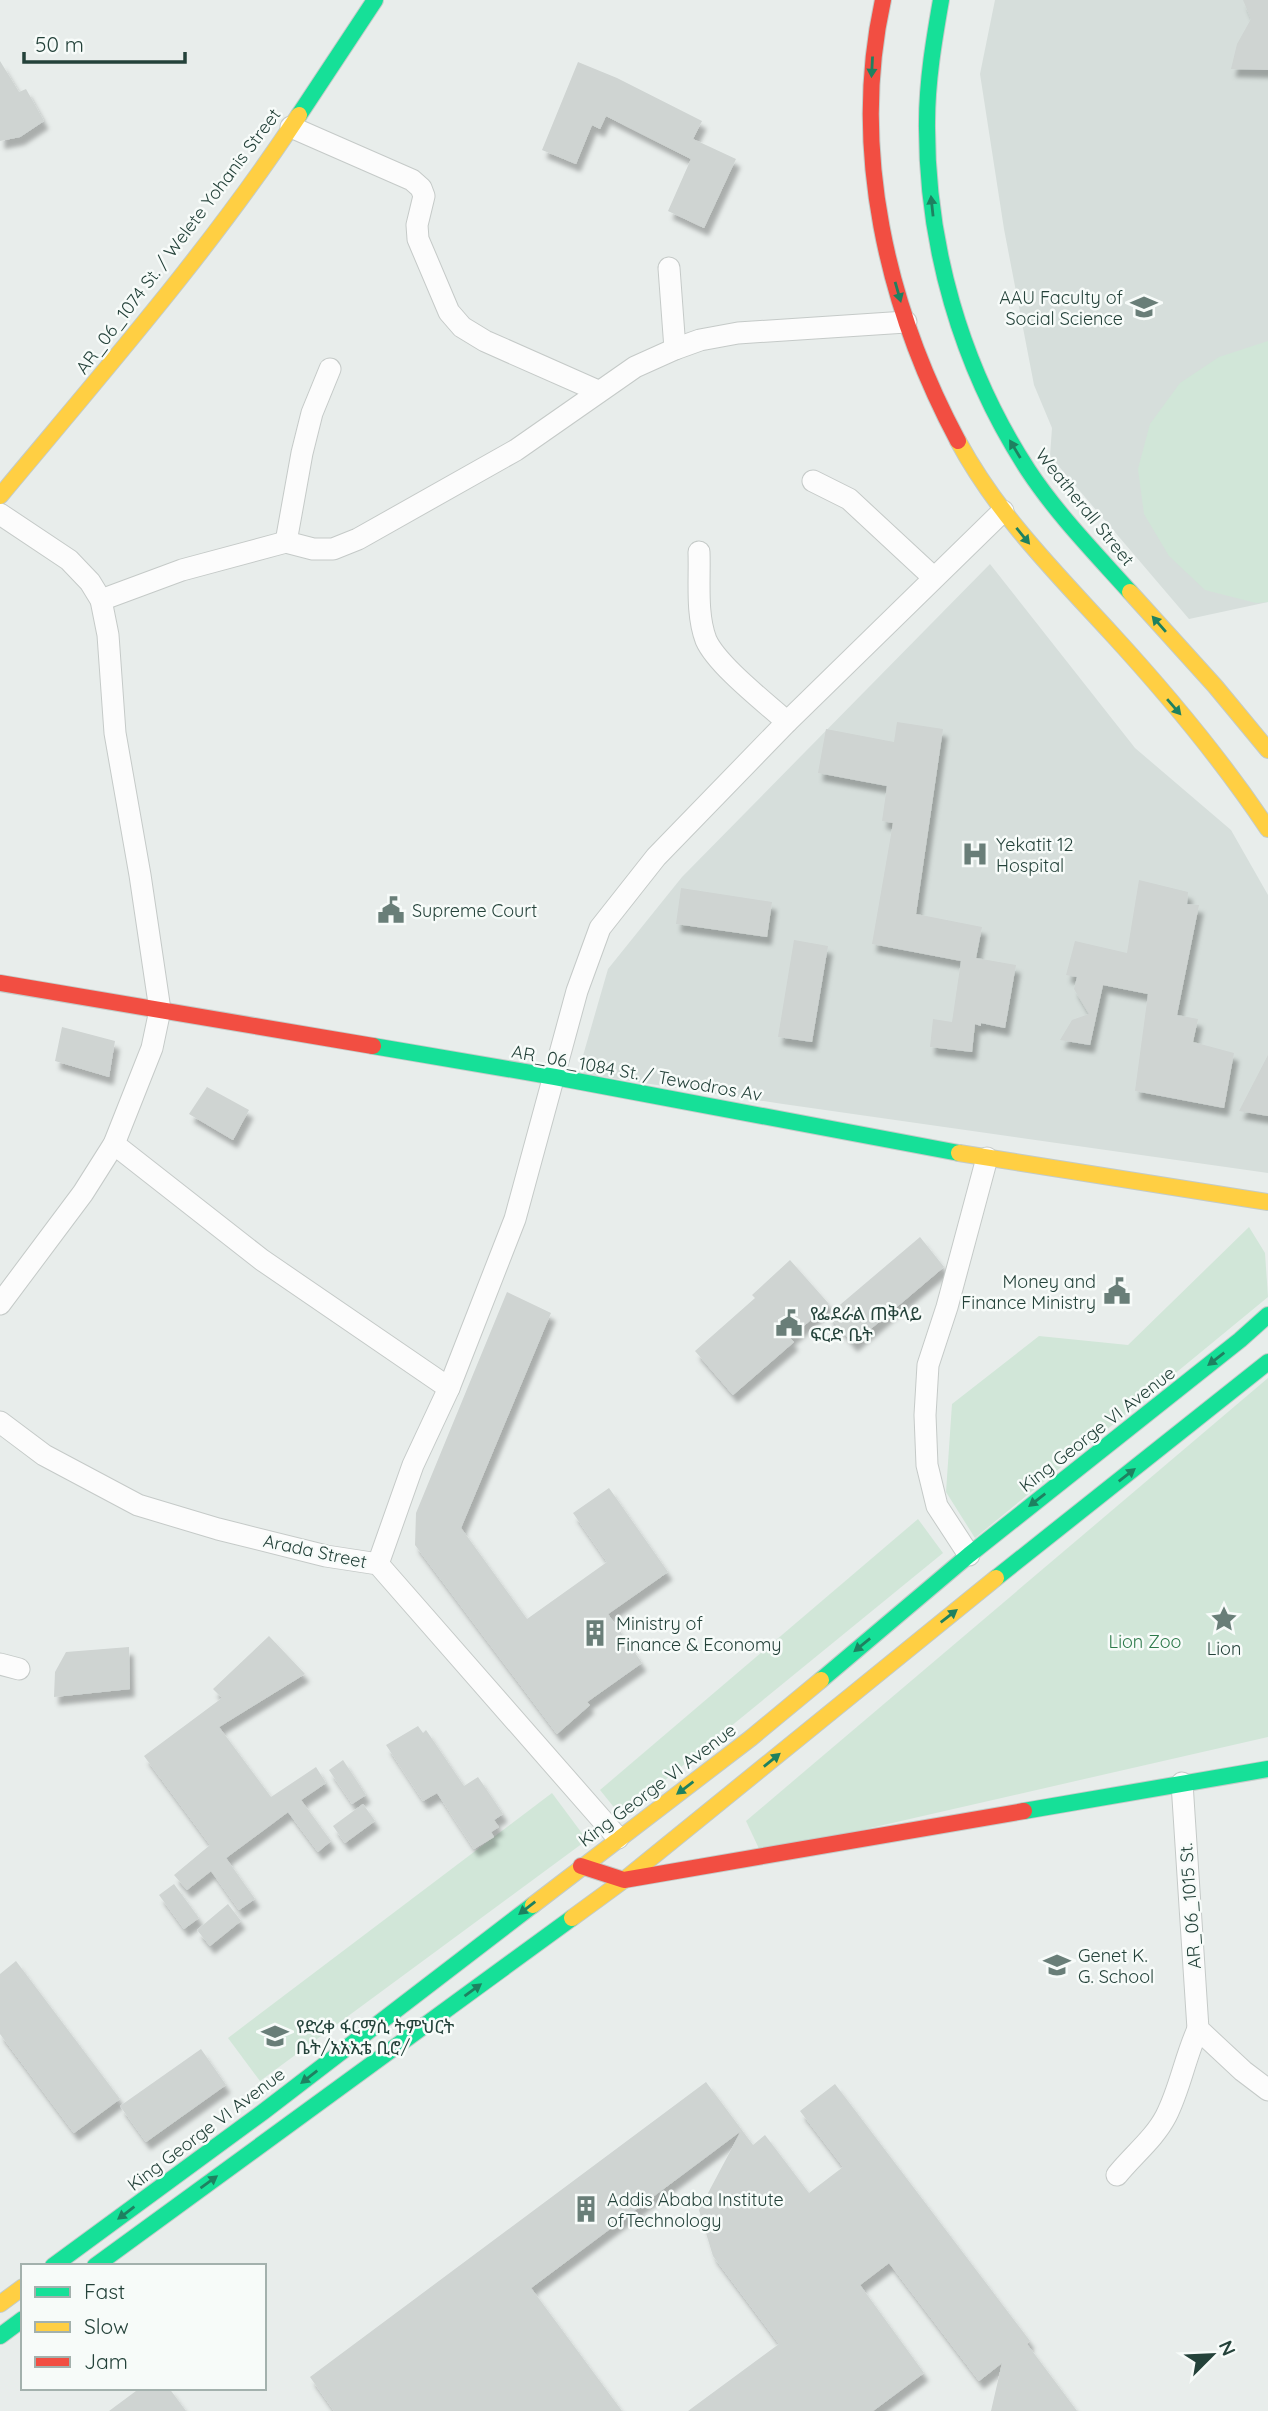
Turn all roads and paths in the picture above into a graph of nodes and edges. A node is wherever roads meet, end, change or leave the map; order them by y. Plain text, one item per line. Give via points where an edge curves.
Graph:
1 (375, 0) edge
2 (883, 0) edge
3 (941, 0) edge
4 (291, 127) junction
5 (669, 268) dead end
6 (906, 322) junction
7 (675, 349) junction
8 (330, 369) dead end
9 (598, 391) junction
10 (813, 481) dead end
11 (0, 496) edge
12 (1003, 511) junction
13 (0, 514) edge
14 (286, 542) junction
15 (699, 552) dead end
16 (933, 577) junction
17 (101, 600) junction
18 (787, 722) junction
19 (1268, 750) edge
20 (1268, 828) edge
21 (0, 983) edge
22 (160, 1010) junction
23 (555, 1077) junction
24 (114, 1144) junction
25 (987, 1158) junction
26 (1268, 1202) edge
27 (0, 1304) edge
28 (1268, 1315) edge
29 (1268, 1362) edge
30 (449, 1388) junction
31 (0, 1422) edge
32 (969, 1555) junction
33 (378, 1564) junction
34 (915, 1622) junction
35 (1268, 1769) edge
36 (1182, 1783) junction
37 (618, 1838) junction
38 (581, 1866) junction
39 (624, 1880) junction
40 (1198, 2029) junction
41 (1268, 2090) edge
42 (1117, 2175) dead end
43 (56, 2264) edge
44 (98, 2264) edge
45 (21, 2288) edge
46 (0, 2304) edge
47 (21, 2320) edge
48 (0, 2336) edge

1 - 4 main road, AR_06_1074 St. / Welete Yohanis Street
2 -> 6 main road via 873,51 875,173 885,247
19 -> 3 main road, Weatherall Street via 1050,499 995,415 973,366 942,270 926,145 930,54
4 - 9 street via 421,188 418,240 449,312 462,327
4 - 11 main road, AR_06_1074 St. / Welete Yohanis Street via 141,327
5 - 7 street
6 - 7 street via 738,333
6 - 12 main road via 950,423
7 - 9 street
8 - 14 street via 312,413
9 - 14 street via 516,450 358,539 333,549
10 - 16 street via 849,499
12 - 16 street
12 -> 20 main road via 1227,769
13 - 17 street via 69,560
14 - 17 street via 182,570
15 - 18 street via 706,639 713,652
16 - 18 street
17 - 22 street via 115,733
18 - 23 street via 656,857 600,928
21 - 22 main road, AR_06_1084 St. / Tewodros Av
22 - 23 main road, AR_06_1084 St. / Tewodros Av
22 - 24 street via 152,1048
23 - 25 main road, AR_06_1084 St. / Tewodros Av
23 - 30 street via 515,1219
24 - 27 street
24 - 30 street via 262,1260
25 - 26 main road, AR_06_1084 St. / Tewodros Av
25 - 32 street via 928,1365 925,1415 927,1465 937,1506
28 -> 32 main road, King George VI Avenue
34 -> 29 main road, King George VI Avenue
30 - 33 street via 413,1465
31 - 33 street, Arada Street via 44,1455 138,1505 326,1556
32 - 34 main road, King George VI Avenue
33 - 37 street, Arada Street
34 -> 37 main road, King George VI Avenue
39 -> 34 main road, King George VI Avenue
35 - 36 main road
36 - 39 main road
36 - 40 street, AR_06_1015 St.
37 - 38 main road, King George VI Avenue
38 - 39 main road
38 -> 43 main road, King George VI Avenue via 263,2112
44 -> 39 main road, King George VI Avenue
40 - 41 street
40 - 42 street, AR_06_1015 St. via 1167,2115
45 - 46 main road
47 - 48 main road

